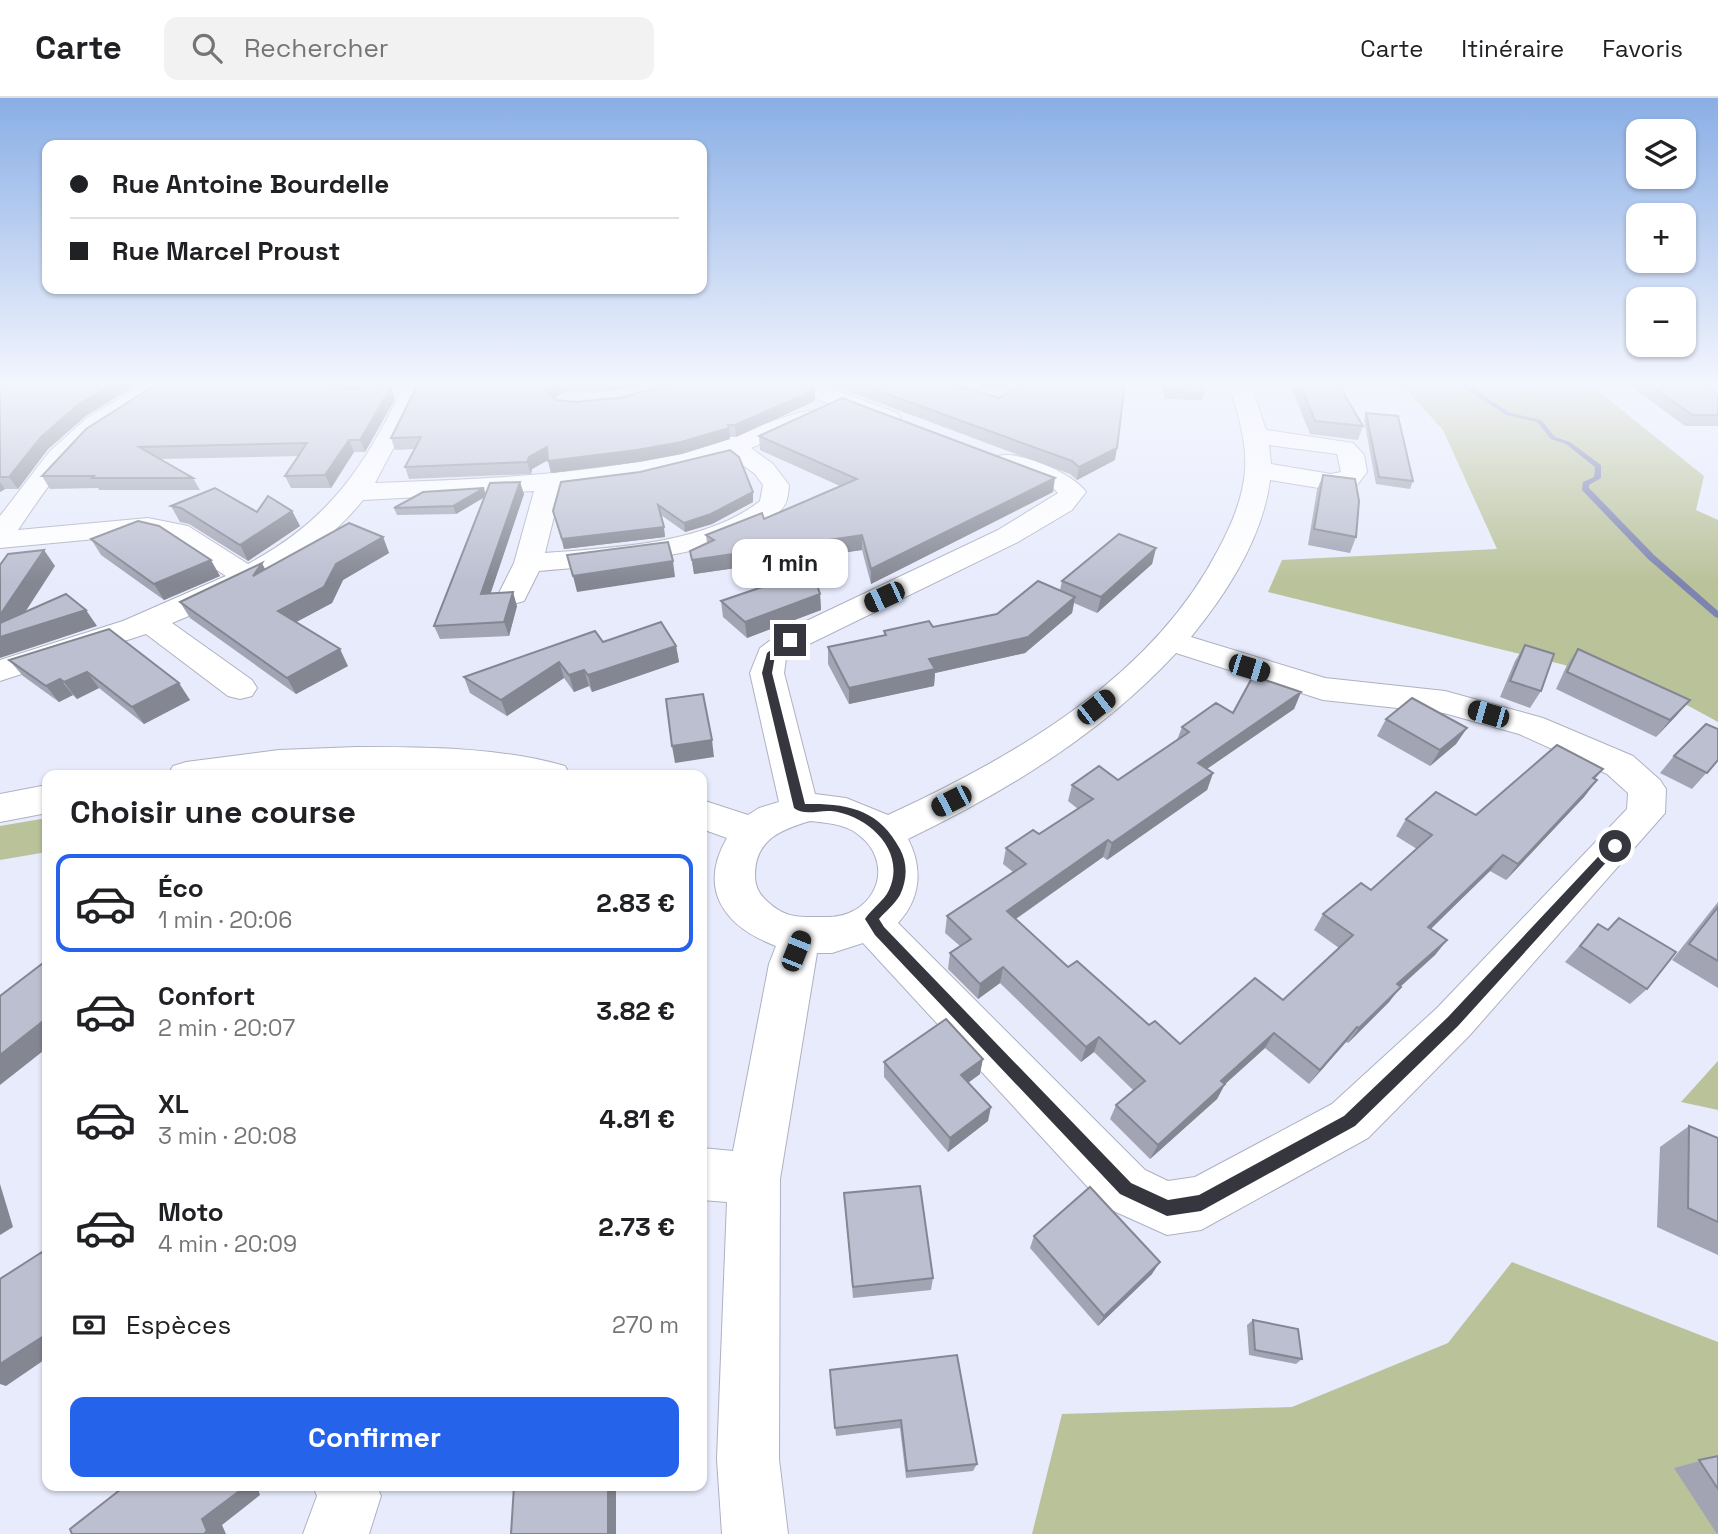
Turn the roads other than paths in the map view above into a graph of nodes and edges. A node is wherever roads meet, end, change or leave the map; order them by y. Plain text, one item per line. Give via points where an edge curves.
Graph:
1 (67, 449) edge
2 (376, 449) edge
3 (731, 449) edge
4 (736, 449) edge
5 (1257, 449) edge
6 (1345, 449) edge
7 (982, 452) edge
8 (1258, 470) junction
9 (548, 483) junction
10 (355, 492) junction
11 (0, 538) edge
12 (528, 563) junction
13 (246, 576) junction
14 (513, 595) edge
15 (150, 622) junction
16 (1171, 640) junction
17 (0, 671) edge
18 (240, 688) dead end
19 (383, 768) edge
20 (226, 770) edge
21 (526, 770) edge
22 (42, 800) edge
23 (0, 808) edge
24 (800, 808) junction
25 (707, 816) edge
26 (751, 831) junction
27 (886, 833) junction
28 (872, 919) junction
29 (802, 936) junction
30 (707, 1174) edge
31 (754, 1179) junction
32 (347, 1491) edge
33 (336, 1534) edge
34 (755, 1534) edge

1 - 11 street
2 - 10 street
3 - 9 street via 665,466
4 - 12 street via 764,469 776,485 773,504 755,520 726,532 653,547
5 - 8 street
6 - 8 street via 1352,455 1354,472 1348,480 1331,482
7 - 24 street via 1060,481 1073,492 1063,503 1008,536 790,640 771,655 767,673
8 - 16 street via 1255,498 1225,570
9 - 10 street
9 - 12 street
10 - 13 street via 318,530
11 - 13 street via 165,528
12 - 14 street
13 - 15 street
15 - 17 street
15 - 18 street
16 - 27 street via 1118,691 1054,741 970,791
16 - 28 street via 1323,688 1445,702 1531,726 1620,765 1647,789 1646,813 1453,1022 1350,1121 1201,1203 1167,1208 1126,1189
19 - 20 street via 290,762
19 - 21 street via 506,766
22 - 23 street
24 - 26 street via 778,814
24 - 27 street via 853,812
25 - 26 street
26 - 29 street via 733,861 736,894 761,922
27 - 28 street via 896,849 900,876 888,904
28 - 29 street via 844,932
29 - 31 street via 791,964
30 - 31 street
31 - 34 street via 748,1459
32 - 33 street

